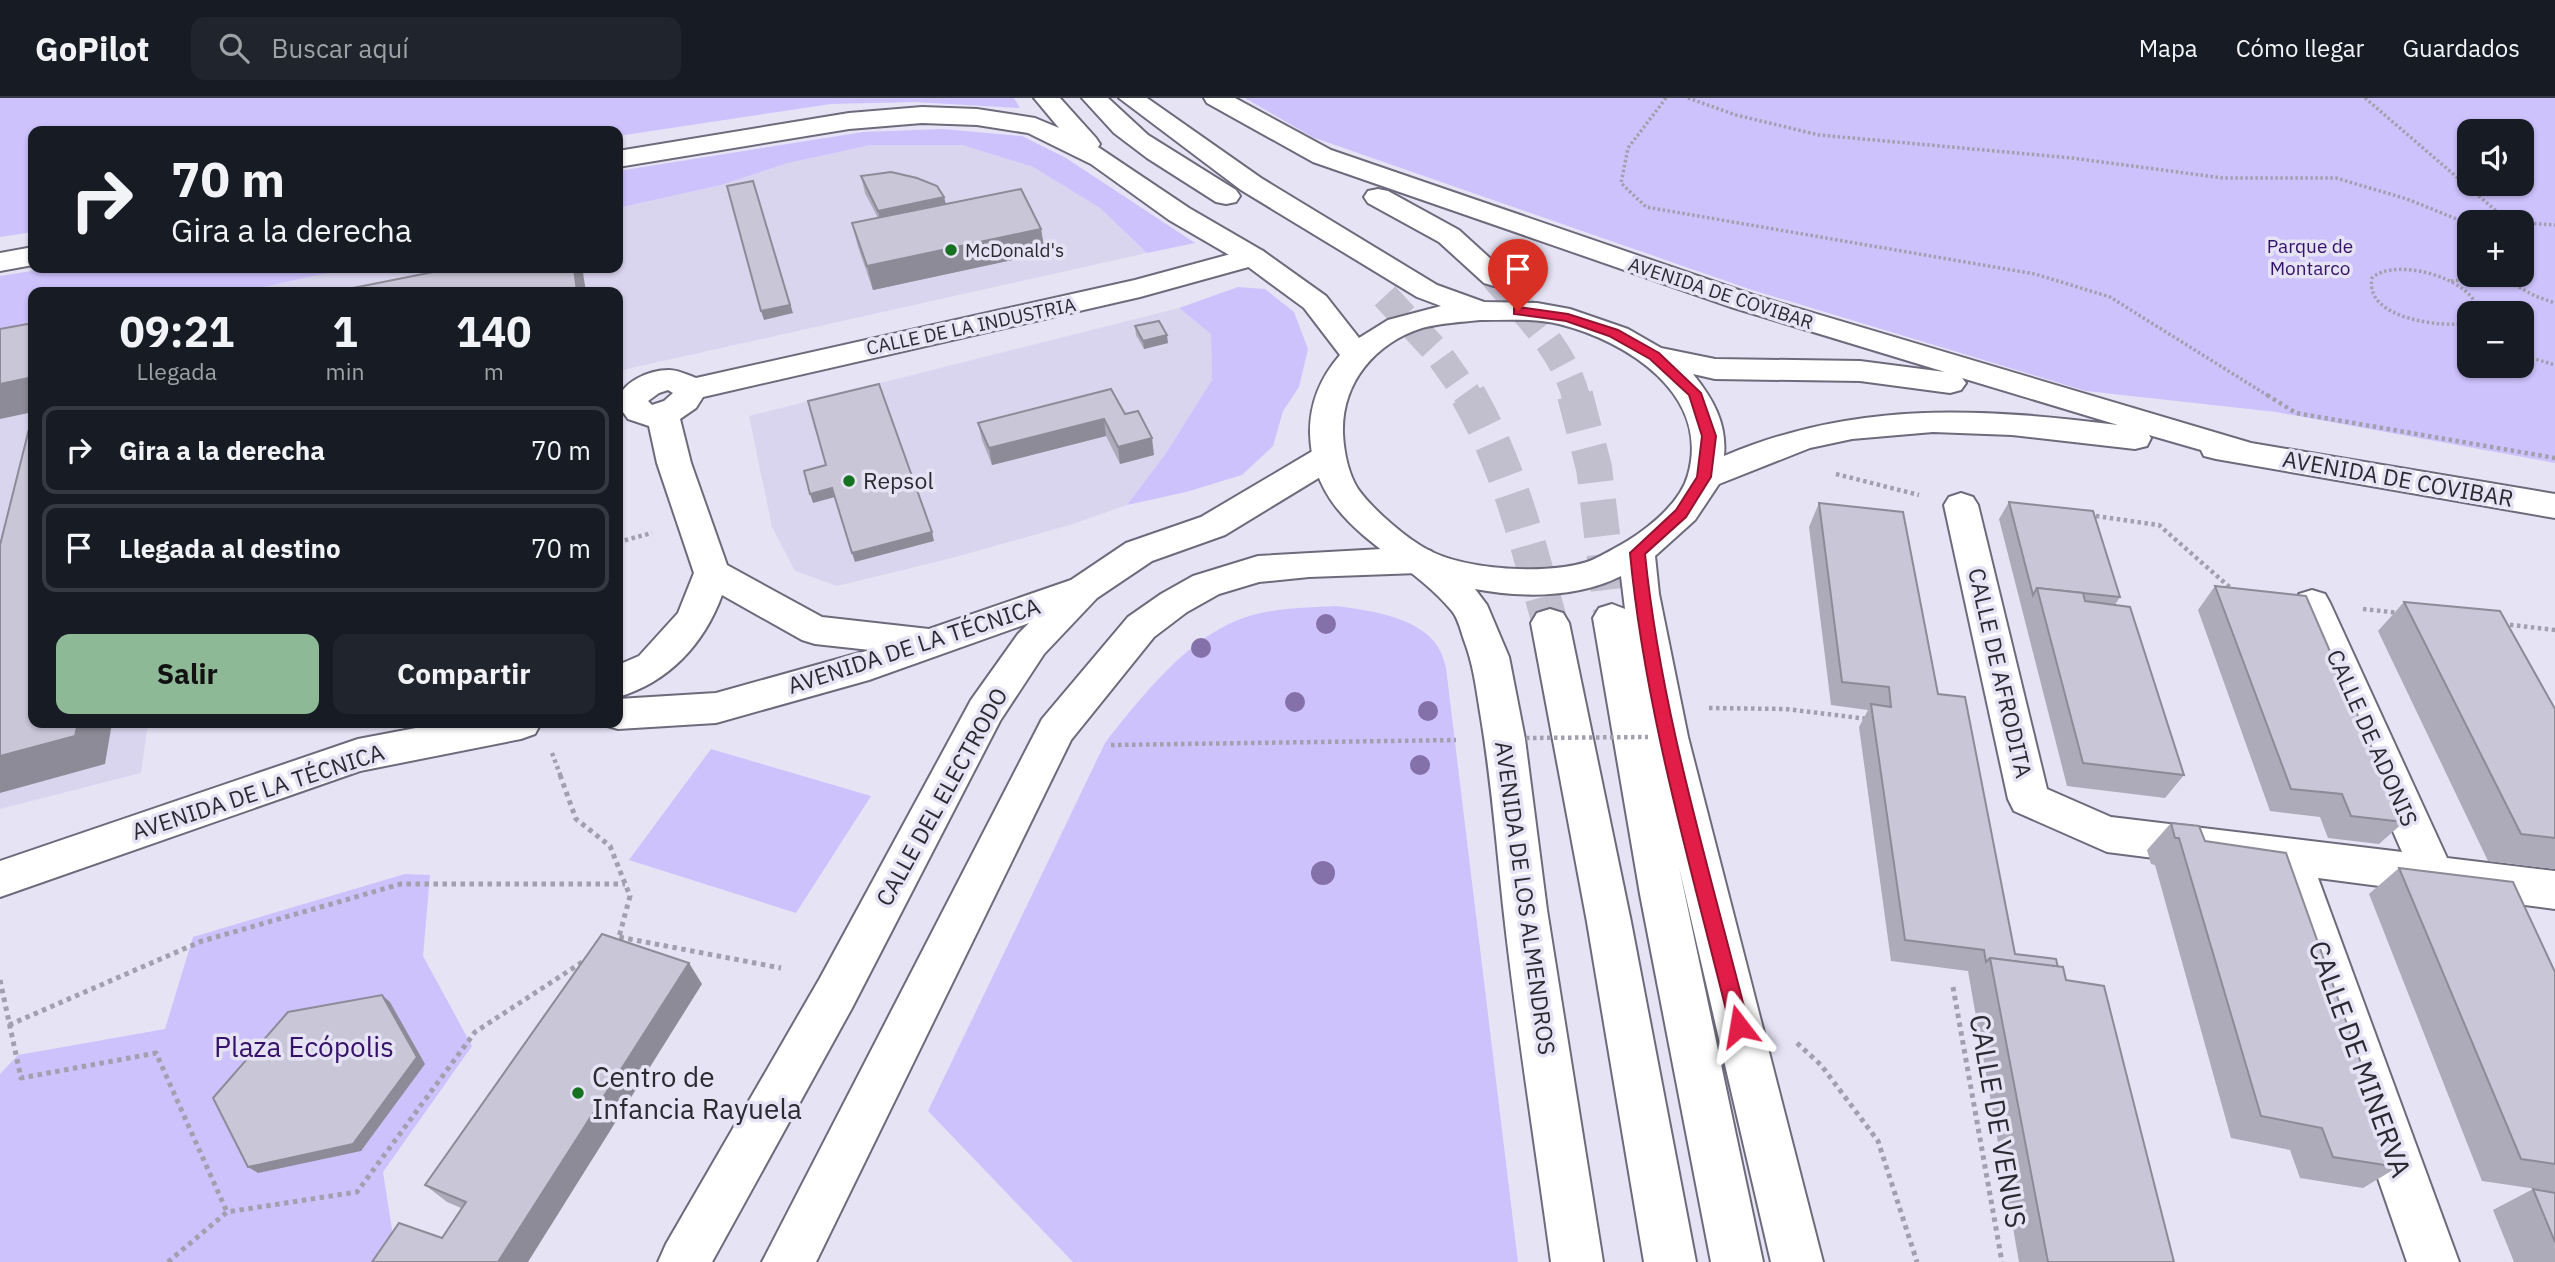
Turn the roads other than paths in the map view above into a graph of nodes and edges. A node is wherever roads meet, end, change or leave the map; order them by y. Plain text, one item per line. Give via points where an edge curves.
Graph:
1 (1046, 98) edge
2 (1094, 98) edge
3 (1131, 98) edge
4 (1171, 98) edge
5 (1216, 98) edge
6 (623, 158) edge
7 (1100, 158) junction
8 (28, 257) edge
9 (1253, 257) junction
10 (0, 262) edge
11 (1494, 277) tunnel mouth
12 (1385, 296) tunnel mouth
13 (1480, 311) junction
14 (1356, 355) junction
15 (1654, 356) junction
16 (2070, 399) junction
17 (2240, 451) junction
18 (1328, 457) junction
19 (1704, 477) junction
20 (1961, 505) road end
21 (2555, 506) edge
22 (1637, 553) junction
23 (1418, 560) junction
24 (712, 573) junction
25 (1084, 589) junction
26 (2312, 603) edge
27 (1612, 618) tunnel mouth
28 (1550, 623) tunnel mouth
29 (934, 642) junction
30 (623, 680) edge
31 (623, 714) edge
32 (535, 734) edge
33 (2288, 856) junction
34 (2432, 873) junction
35 (0, 879) edge
36 (2483, 880) junction
37 (2555, 890) edge
38 (2505, 928) edge
39 (684, 1262) edge
40 (788, 1262) edge
41 (1577, 1262) edge
42 (1670, 1262) edge
43 (1737, 1262) edge
44 (1797, 1262) edge
45 (2433, 1262) edge

1 - 7 main road
2 - 12 main road via 1165,159
3 - 13 main road via 1251,184 1427,291
4 - 11 main road via 1268,151 1418,217 1449,236
5 - 16 main road, AVENIDA DE COVIBAR via 1322,156 1441,199 1745,302
6 - 7 main road via 849,121 922,115 1035,126
7 - 9 main road via 1179,214
8 - 10 main road
9 - 14 main road via 1315,302
9 - 24 main road, CALLE DE LA INDUSTRIA via 1140,289 689,390 679,382 660,381 645,387 634,396 634,408 663,414 674,463
13 - 14 main road via 1432,317 1389,331
13 - 15 main road via 1568,317 1614,333
14 - 18 main road via 1334,388 1327,421
15 - 16 main road via 1715,369 1860,371
15 - 19 main road via 1695,393 1709,436
16 - 17 main road, AVENIDA DE COVIBAR
17 - 19 main road, AVENIDA DE COVIBAR via 2001,421 1906,421 1808,437
17 - 21 main road, AVENIDA DE COVIBAR
18 - 23 main road via 1342,491 1370,525
18 - 25 main road, CALLE DEL ELECTRODO via 1213,526 1139,552
19 - 22 main road via 1681,514
20 - 33 main road, CALLE DE AFRODITA via 2029,799 2107,834
22 - 23 main road via 1592,574 1535,581 1478,579
22 - 44 main road via 1668,737
23 - 40 main road via 1258,569 1206,584 1141,627 1056,730
23 - 41 main road, AVENIDA DE LOS ALMENDROS via 1469,605 1490,656
24 - 29 main road via 815,630
24 - 30 main road via 694,620 652,666
25 - 29 main road, AVENIDA DE LA TÉCNICA
25 - 39 main road, CALLE DEL ELECTRODO via 1031,644 985,711 836,993
26 - 34 main road, CALLE DE ADONIS
27 - 43 main road
28 - 42 main road
29 - 31 main road, AVENIDA DE LA TÉCNICA via 855,670 716,708
32 - 35 main road, AVENIDA DE LA TÉCNICA via 358,755
33 - 34 main road
33 - 45 main road, CALLE DE MINERVA
34 - 36 main road
36 - 37 main road
36 - 38 main road

